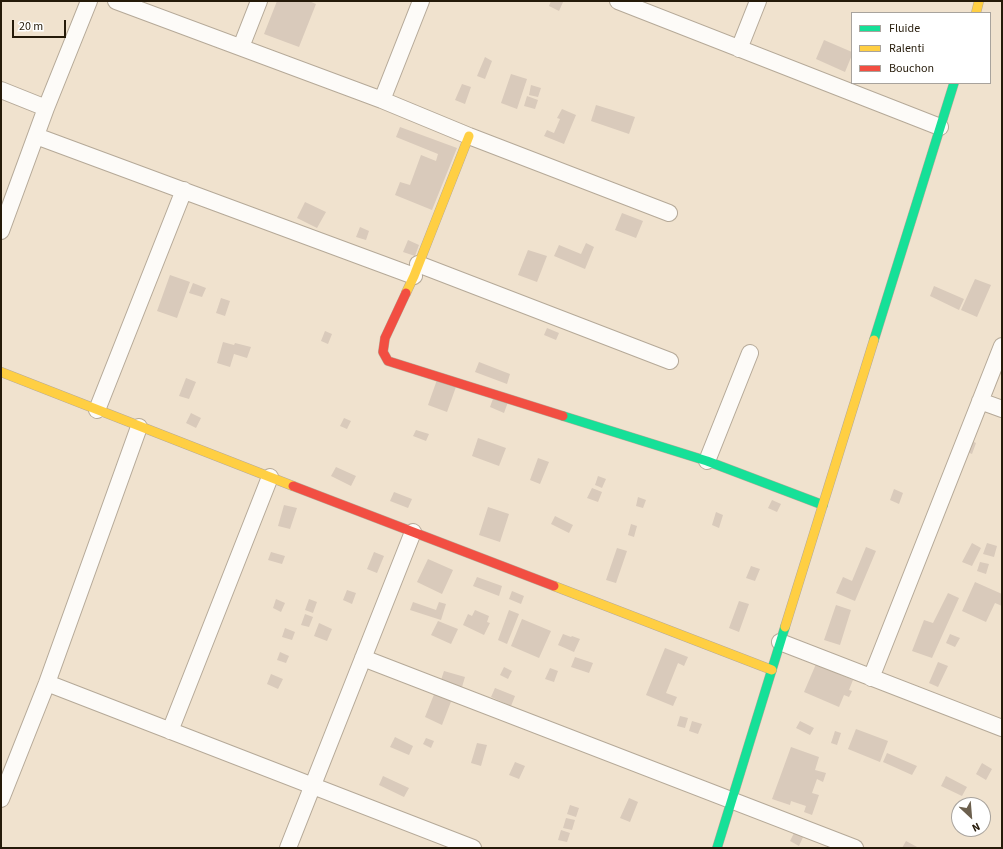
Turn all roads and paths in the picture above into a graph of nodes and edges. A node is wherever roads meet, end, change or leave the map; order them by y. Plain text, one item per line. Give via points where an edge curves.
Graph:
1 (89, 1) edge
2 (116, 1) edge
3 (259, 1) edge
4 (421, 1) edge
5 (618, 1) edge
6 (758, 1) edge
7 (979, 1) edge
8 (976, 12) edge
9 (241, 48) junction
10 (739, 49) junction
11 (954, 84) edge
12 (1, 90) edge
13 (382, 100) junction
14 (46, 108) junction
15 (940, 127) junction
16 (36, 136) junction
17 (469, 136) junction
18 (184, 190) junction
19 (669, 213) dead end
20 (1, 231) edge
21 (416, 270) junction
22 (1002, 346) edge
23 (750, 353) dead end
24 (670, 361) dead end
25 (1, 372) edge
26 (980, 401) junction
27 (1002, 409) edge
28 (98, 410) junction
29 (138, 427) junction
30 (707, 461) junction
31 (270, 477) junction
32 (823, 506) junction
33 (413, 532) junction
34 (780, 642) junction
35 (363, 658) junction
36 (772, 670) junction
37 (871, 678) junction
38 (46, 683) junction
39 (1001, 725) edge
40 (170, 731) junction
41 (313, 786) junction
42 (1, 799) edge
43 (732, 800) junction
44 (288, 848) edge
45 (473, 848) edge
46 (717, 848) edge
47 (855, 848) edge

1 - 14 street
2 - 9 street
3 - 9 street
4 - 13 street
5 - 10 street
6 - 10 street
7 - 8 street
9 - 13 street
10 - 15 street
11 - 15 street
12 - 14 street
13 - 17 street
14 - 16 street
15 - 32 street
16 - 18 street
16 - 20 street
17 - 19 street
17 - 21 street
18 - 21 street
18 - 28 street
21 - 24 street
21 - 30 street via 385,338 383,352 388,361
22 - 26 street
23 - 30 street
25 - 28 street
26 - 27 street
26 - 37 street
28 - 29 street
29 - 31 street
29 - 38 street
30 - 32 street
31 - 33 street
31 - 40 street
32 - 34 street
33 - 35 street
33 - 36 street
34 - 36 street
34 - 37 street
35 - 41 street
35 - 43 street
36 - 43 street
37 - 39 street
38 - 40 street
38 - 42 street
40 - 41 street
41 - 44 street
41 - 45 street
43 - 46 street
43 - 47 street

